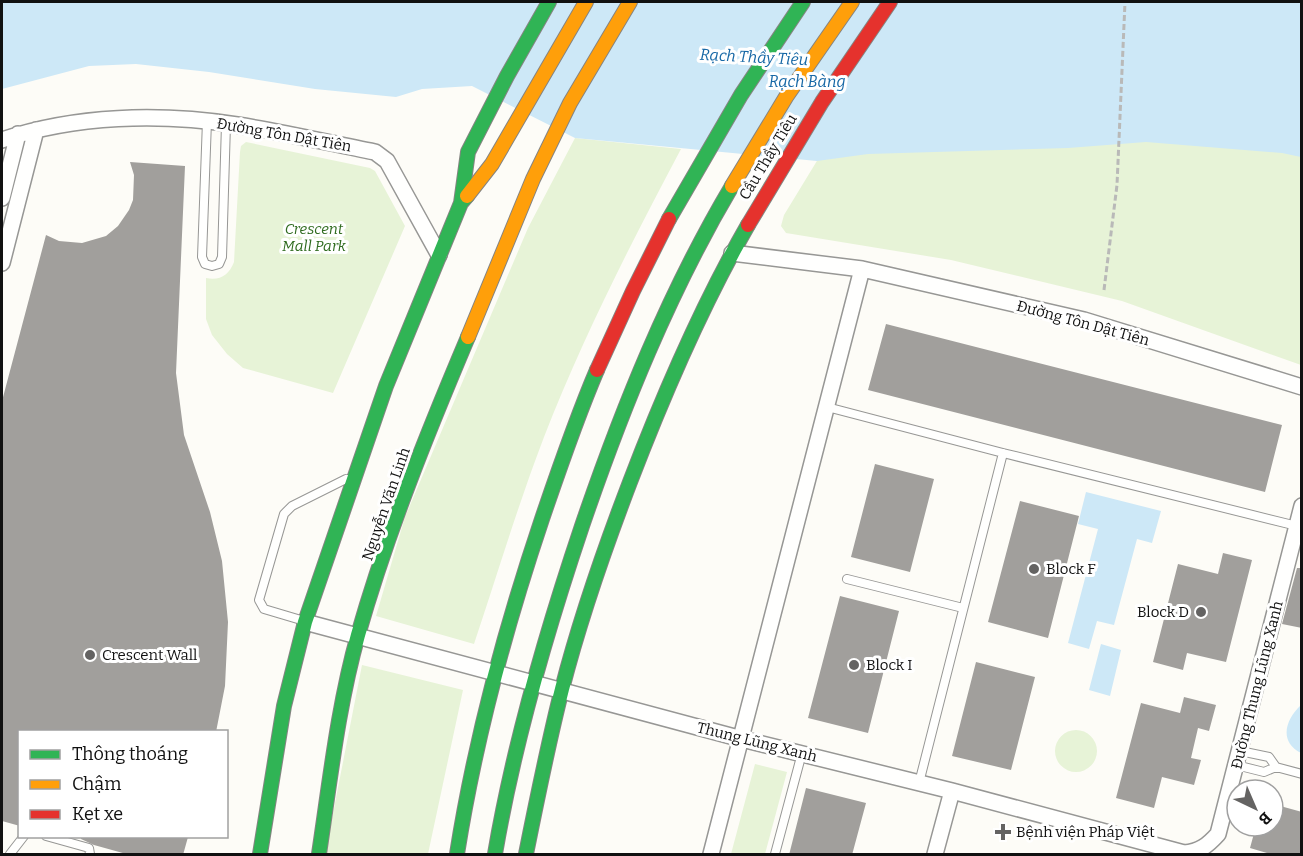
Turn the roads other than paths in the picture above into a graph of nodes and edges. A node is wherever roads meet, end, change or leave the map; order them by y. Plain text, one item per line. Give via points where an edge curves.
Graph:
1 (549, 2) edge
2 (586, 2) edge
3 (630, 2) edge
4 (803, 2) edge
5 (852, 2) edge
6 (890, 2) edge
7 (207, 121) junction
8 (226, 123) junction
9 (36, 130) junction
10 (18, 134) junction
11 (2, 140) edge
12 (2, 198) edge
13 (461, 203) junction
14 (735, 248) junction
15 (439, 255) junction
16 (2, 263) edge
17 (862, 269) junction
18 (1302, 387) edge
19 (827, 406) junction
20 (1003, 453) junction
21 (355, 474) junction
22 (1302, 506) edge
23 (1297, 526) junction
24 (846, 579) dead end
25 (963, 608) junction
26 (305, 621) junction
27 (358, 636) junction
28 (494, 672) junction
29 (532, 682) junction
30 (562, 690) junction
31 (742, 739) junction
32 (802, 753) junction
33 (1238, 758) junction
34 (1276, 767) junction
35 (1302, 774) edge
36 (920, 783) junction
37 (952, 791) junction
38 (23, 838) edge
39 (50, 838) edge
40 (10, 855) edge
41 (90, 855) edge
42 (260, 855) edge
43 (319, 855) edge
44 (457, 855) edge
45 (495, 855) edge
46 (526, 855) edge
47 (711, 855) edge
48 (775, 855) edge
49 (935, 855) edge

1 - 13 main road via 468,152
2 - 13 main road via 492,164
3 - 27 main road, Nguyễn Văn Linh via 570,103 533,179 403,500
4 - 28 main road via 727,116 669,217 604,355 570,438
5 - 29 main road, Cầu Thầy Tiêu via 759,141 671,301 609,449
6 - 14 main road, Cầu Thầy Tiêu via 806,125
7 - 8 street, Đường Tôn Dật Tiên
7 - 8 lane via 202,257 205,264 212,266 219,264 222,257
7 - 9 street, Đường Tôn Dật Tiên via 98,120
8 - 15 street, Đường Tôn Dật Tiên via 375,152 387,161
9 - 10 street, Đường Tôn Dật Tiên
9 - 16 street
10 - 11 street, Đường Tôn Dật Tiên
10 - 12 street
13 - 15 main road
14 - 17 street, Đường Tôn Dật Tiên
14 - 30 main road via 649,431 604,552
15 - 21 main road
17 - 18 street, Đường Tôn Dật Tiên via 1084,320
17 - 19 street
19 - 20 lane
19 - 31 street
20 - 23 lane
20 - 25 lane
21 - 26 main road
21 - 26 lane via 292,506 284,514 259,600 264,609
22 - 23 street, Đường Thung Lũng Xanh
23 - 33 street, Đường Thung Lũng Xanh
24 - 25 lane
25 - 36 lane
26 - 27 street, Thung Lũng Xanh
26 - 42 main road via 284,706
27 - 28 street, Thung Lũng Xanh
27 - 43 main road, Nguyễn Văn Linh via 337,734
28 - 29 street, Thung Lũng Xanh
28 - 44 main road via 465,800
29 - 30 street, Thung Lũng Xanh
29 - 45 main road via 504,796
30 - 31 street, Thung Lũng Xanh
30 - 46 main road
31 - 32 street, Thung Lũng Xanh
31 - 47 street
32 - 36 street, Thung Lũng Xanh
32 - 48 lane
33 - 34 lane via 1269,758
33 - 34 lane via 1264,772
33 - 37 street, Đường Thung Lũng Xanh via 1218,834 1197,852 1184,853
34 - 35 lane
36 - 37 street, Thung Lũng Xanh
37 - 49 street
38 - 40 lane
39 - 41 lane via 89,848

